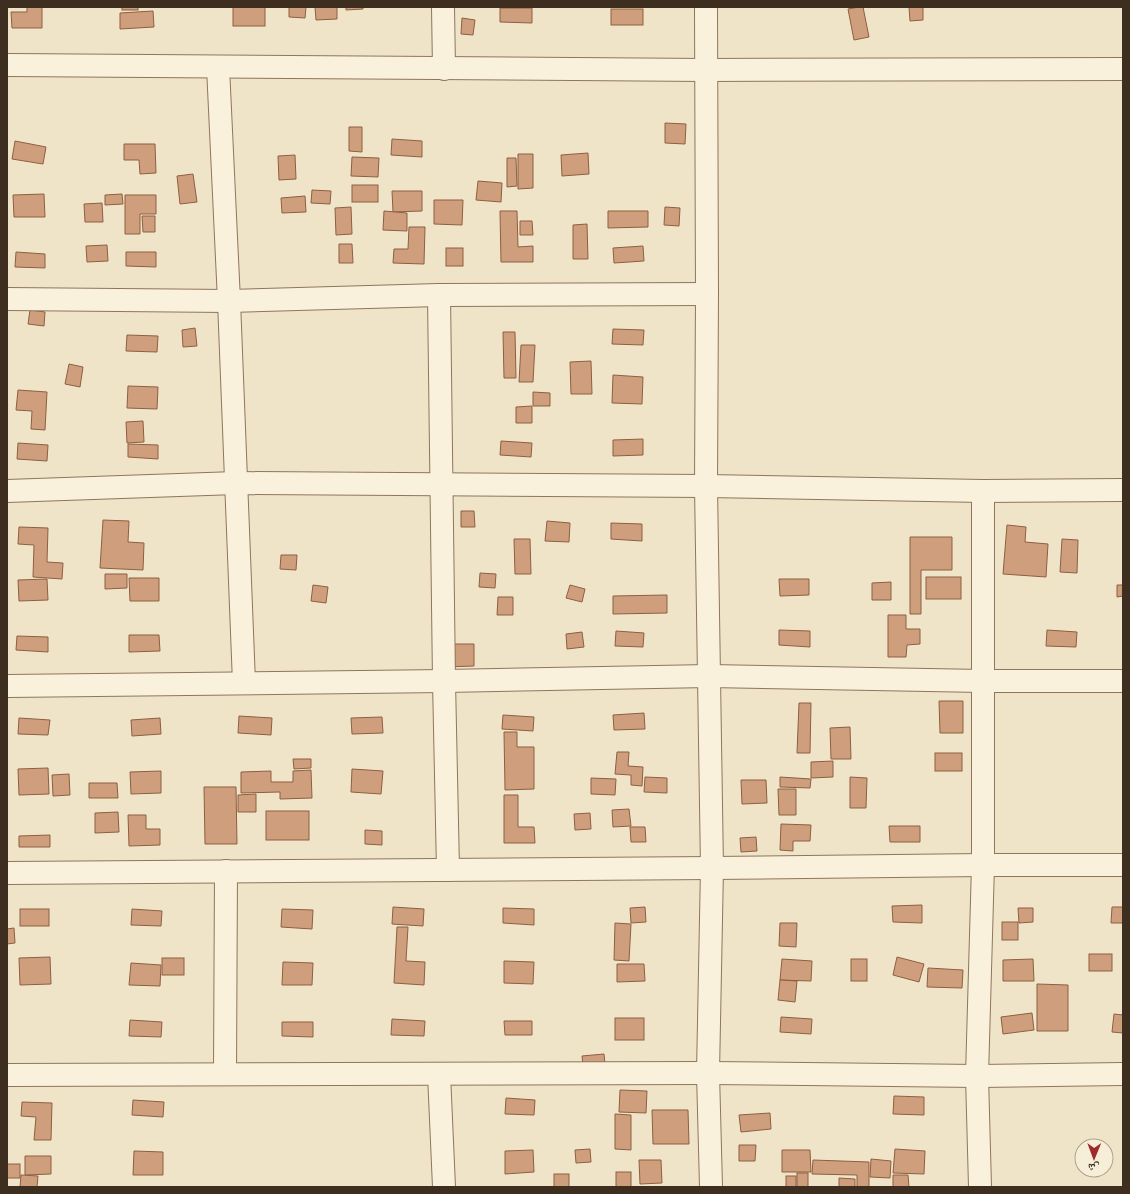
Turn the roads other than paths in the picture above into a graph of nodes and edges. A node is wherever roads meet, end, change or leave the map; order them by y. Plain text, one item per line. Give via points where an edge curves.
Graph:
1 (443, 7) edge
2 (706, 7) edge
3 (7, 65) edge
4 (218, 67) junction
5 (444, 69) junction
6 (1123, 69) edge
7 (706, 70) junction
8 (707, 294) junction
9 (439, 295) junction
10 (7, 299) edge
11 (229, 301) junction
12 (236, 483) junction
13 (442, 484) junction
14 (706, 486) junction
15 (1123, 490) edge
16 (7, 491) edge
17 (983, 491) junction
18 (709, 676) junction
19 (444, 681) junction
20 (983, 681) junction
21 (1123, 681) edge
22 (244, 683) junction
23 (7, 686) edge
24 (982, 865) junction
25 (1123, 865) edge
26 (712, 868) junction
27 (448, 870) junction
28 (226, 871) junction
29 (7, 873) edge
30 (708, 1073) junction
31 (225, 1074) junction
32 (439, 1074) junction
33 (1123, 1074) edge
34 (7, 1075) edge
35 (977, 1076) junction
36 (444, 1187) edge
37 (711, 1187) edge
38 (980, 1187) edge

1 - 5 street
2 - 7 street
3 - 4 street
4 - 5 street
4 - 11 street
5 - 7 street
6 - 7 street
7 - 8 street
8 - 9 street
8 - 14 street
9 - 11 street
9 - 13 street
10 - 11 street
11 - 12 street
12 - 13 street
12 - 16 street
12 - 22 street
13 - 14 street
13 - 19 street
14 - 17 street
14 - 18 street
15 - 17 street
17 - 20 street
18 - 19 street
18 - 20 street
18 - 26 street
19 - 22 street
19 - 27 street
20 - 21 street
20 - 24 street
22 - 23 street
24 - 25 street
24 - 26 street
24 - 35 street
26 - 27 street
26 - 30 street
27 - 28 street
28 - 29 street
28 - 31 street
30 - 32 street
30 - 35 street
30 - 37 street
31 - 32 street
31 - 34 street
32 - 36 street
33 - 35 street
35 - 38 street

